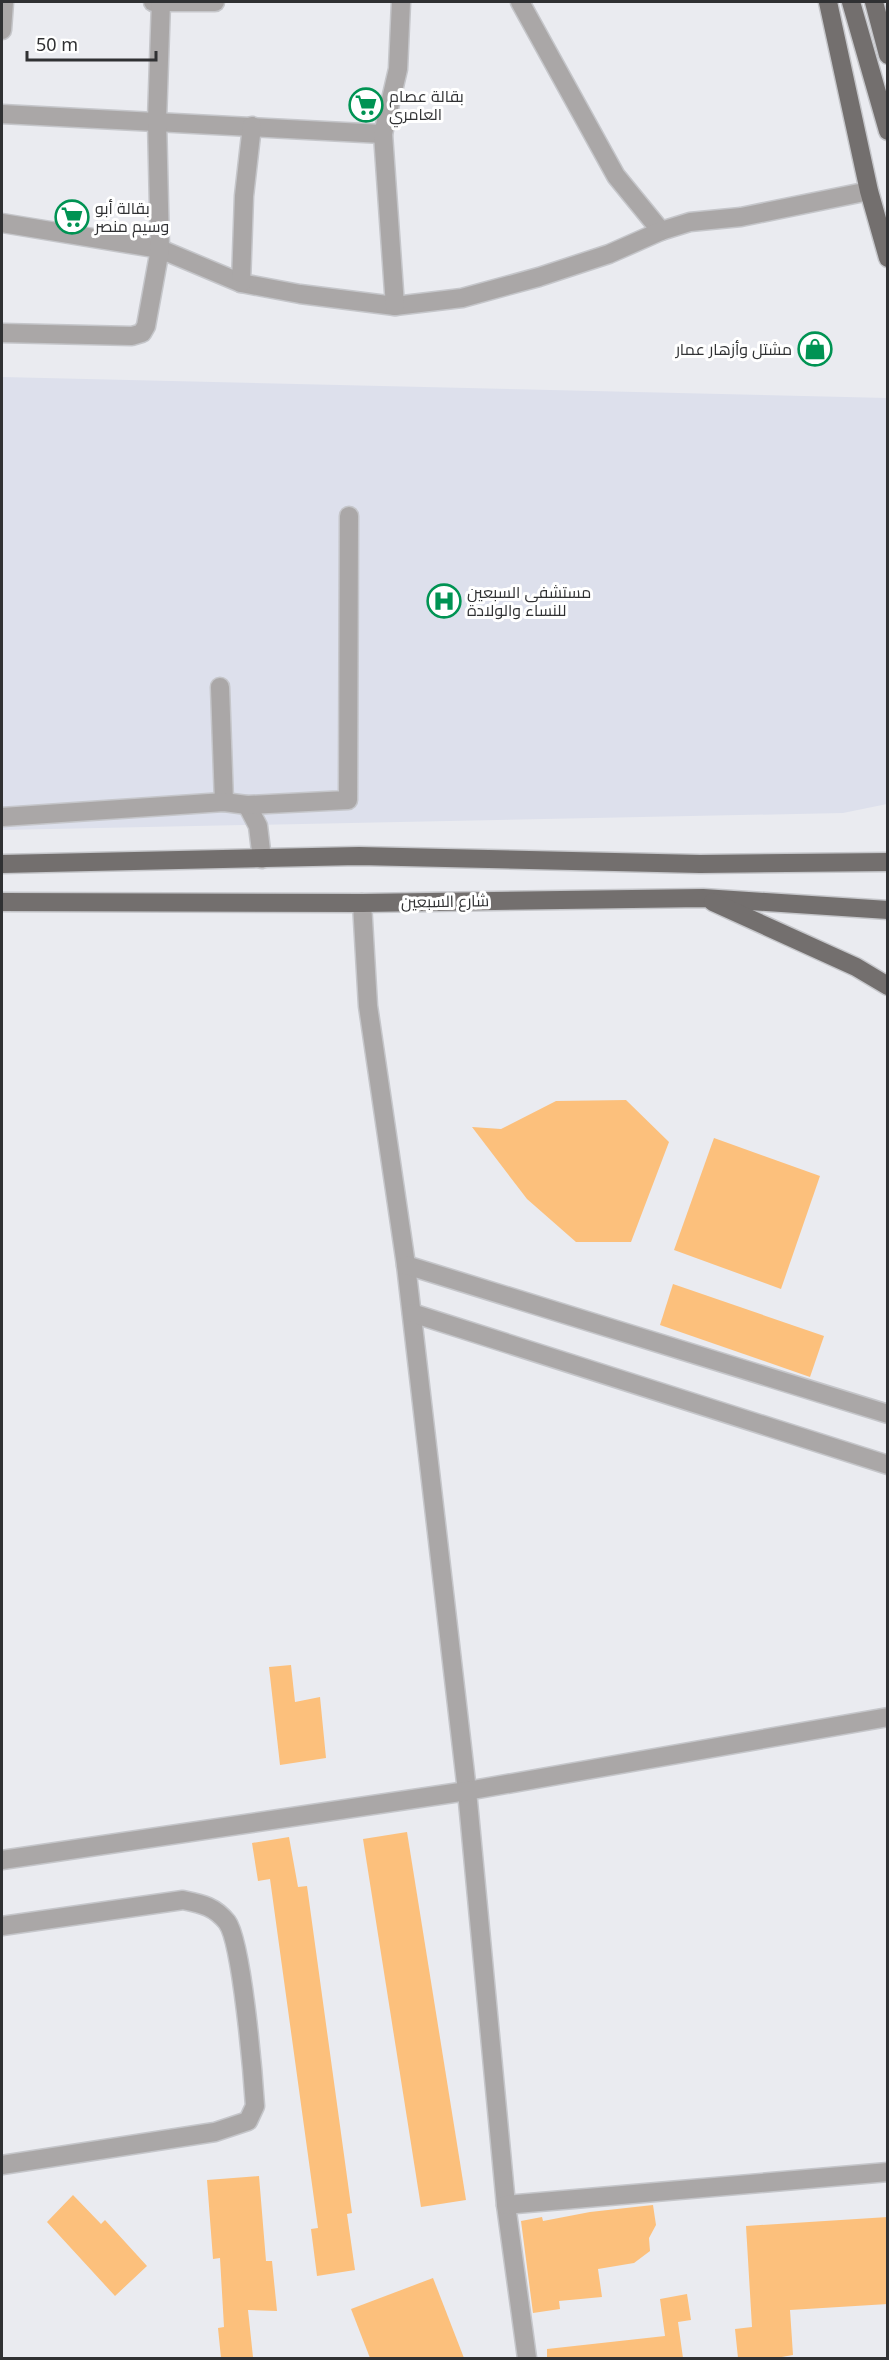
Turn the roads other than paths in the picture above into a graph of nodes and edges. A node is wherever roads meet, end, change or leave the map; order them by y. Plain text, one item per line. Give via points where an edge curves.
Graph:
1 (4, 2) edge
2 (153, 2) edge
3 (161, 2) edge
4 (204, 2) edge
5 (215, 2) edge
6 (401, 2) edge
7 (520, 2) edge
8 (828, 2) edge
9 (851, 2) edge
10 (874, 2) edge
11 (2, 30) edge
12 (888, 55) edge
13 (2, 114) edge
14 (157, 120) junction
15 (252, 126) junction
16 (888, 131) edge
17 (383, 134) junction
18 (869, 192) junction
19 (2, 223) edge
20 (661, 231) junction
21 (160, 249) junction
22 (888, 258) edge
23 (241, 283) junction
24 (395, 306) junction
25 (2, 333) edge
26 (349, 516) dead end
27 (220, 687) dead end
28 (224, 802) junction
29 (247, 804) junction
30 (2, 817) edge
31 (262, 859) junction
32 (888, 862) edge
33 (2, 864) edge
34 (703, 898) junction
35 (2, 902) edge
36 (362, 903) junction
37 (888, 910) edge
38 (888, 986) edge
39 (406, 1265) junction
40 (412, 1313) junction
41 (888, 1414) edge
42 (888, 1465) edge
43 (888, 1716) edge
44 (467, 1791) junction
45 (2, 1860) edge
46 (2, 1926) edge
47 (2, 2165) edge
48 (888, 2172) edge
49 (506, 2205) junction
50 (527, 2358) edge

1 - 11 street
2 - 3 street
3 - 4 street
3 - 14 street
4 - 5 street
6 - 17 street via 398,69
7 - 20 street via 616,176
8 - 18 main road
9 - 16 main road
10 - 12 main road
13 - 14 street
14 - 15 street
14 - 21 street
15 - 17 street
15 - 23 street via 244,196
17 - 24 street
18 - 20 street via 741,217 690,222
18 - 22 main road
19 - 21 street
20 - 24 street via 609,254 539,277 462,298
21 - 23 street
21 - 25 street via 142,333
23 - 24 street
26 - 29 street via 348,800
27 - 28 street
28 - 29 street
28 - 30 street
29 - 31 street via 258,826
31 - 32 main road via 359,856 700,864
31 - 33 main road
34 - 36 main road, شارع السبعين
34 - 37 main road, شارع السبعين
34 - 38 main road via 856,967
35 - 36 main road, شارع السبعين
36 - 39 street via 368,1006
39 - 40 street
39 - 41 street
40 - 42 street
40 - 44 street
43 - 44 street
44 - 45 street
44 - 49 street
46 - 47 street via 183,1900 211,1906 228,1923 237,1950 255,2106 248,2121 215,2132
48 - 49 street
49 - 50 street

